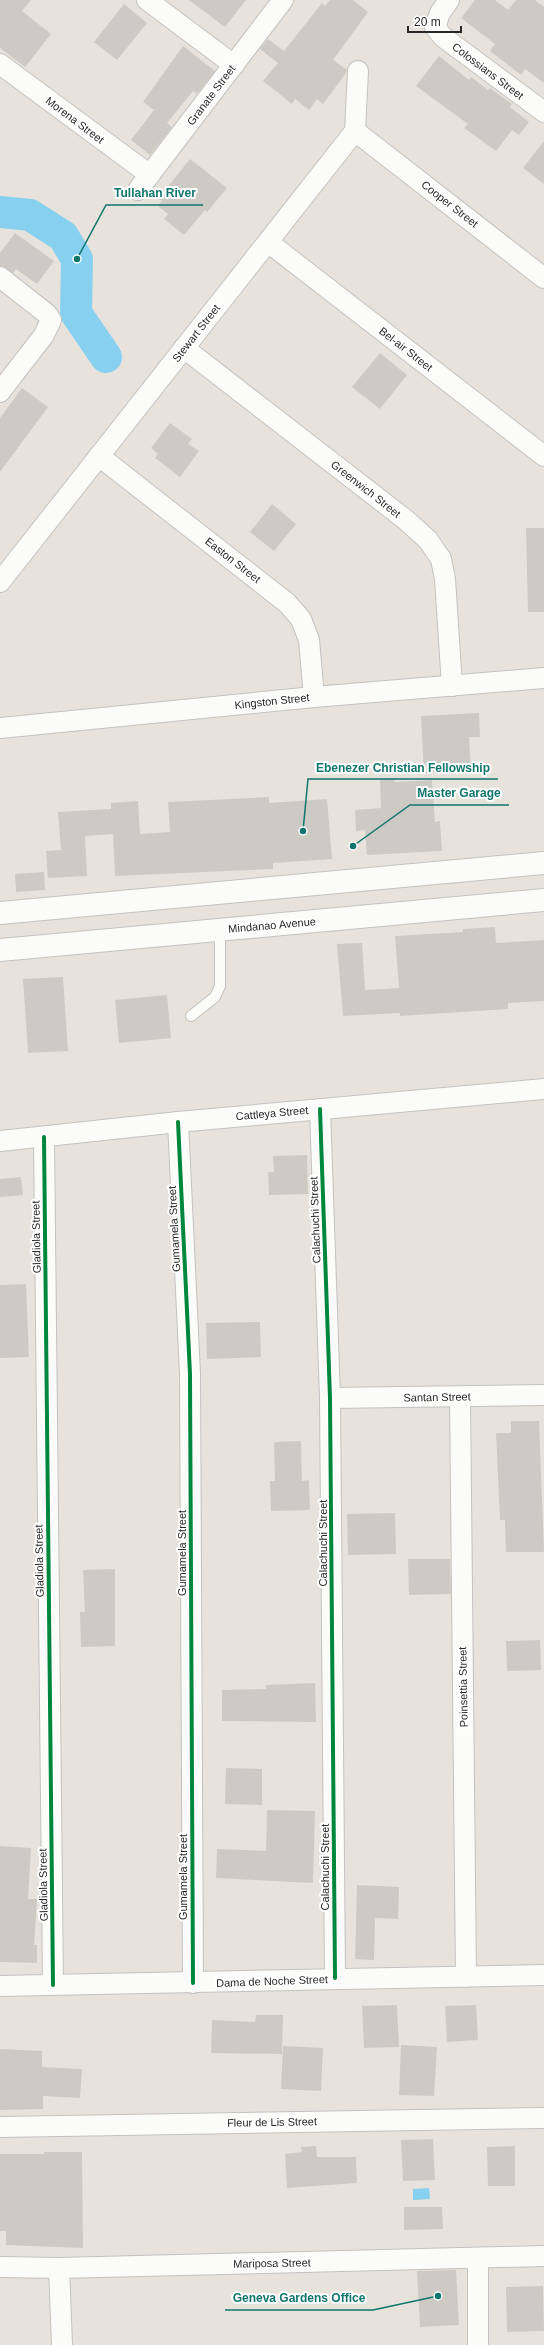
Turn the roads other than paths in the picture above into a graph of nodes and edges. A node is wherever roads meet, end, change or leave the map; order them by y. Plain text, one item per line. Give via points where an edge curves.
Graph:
1 (147, 0) edge
2 (283, 0) edge
3 (449, 0) edge
4 (0, 64) edge
5 (234, 65) junction
6 (358, 72) dead end
7 (544, 112) edge
8 (355, 131) junction
9 (144, 183) joint
10 (268, 242) junction
11 (0, 277) edge
12 (544, 278) edge
13 (184, 348) junction
14 (0, 392) edge
15 (99, 456) junction
16 (544, 456) edge
17 (0, 582) edge
18 (544, 678) edge
19 (452, 686) junction
20 (314, 697) junction
21 (0, 728) edge
22 (544, 864) edge
23 (544, 900) edge
24 (0, 913) edge
25 (220, 930) junction
26 (0, 950) edge
27 (191, 1016) dead end
28 (544, 1089) edge
29 (320, 1108) junction
30 (178, 1122) junction
31 (44, 1137) junction
32 (0, 1141) edge
33 (544, 1395) edge
34 (330, 1398) junction
35 (460, 1398) junction
36 (544, 1975) edge
37 (466, 1977) junction
38 (335, 1978) junction
39 (193, 1983) junction
40 (53, 1985) junction
41 (0, 1986) edge
42 (544, 2118) edge
43 (0, 2127) edge
44 (544, 2256) edge
45 (478, 2258) junction
46 (0, 2267) edge
47 (60, 2268) junction
48 (62, 2345) edge
49 (478, 2345) edge

1 - 5 street
2 - 5 street, Granate Street
3 - 7 street, Colossians Street via 440,13 435,27 443,37
4 - 9 street, Morena Street
5 - 9 street, Granate Street
6 - 8 street
8 - 10 street, Stewart Street
8 - 12 street, Cooper Street
10 - 13 street, Stewart Street
10 - 16 street, Bel-air Street
11 - 14 street via 44,311 51,320 44,335
13 - 15 street, Stewart Street
13 - 19 street, Greenwich Street via 406,520 428,540 441,559 445,579
15 - 17 street, Stewart Street
15 - 20 street, Easton Street via 287,603 301,619 308,640
18 - 19 street, Kingston Street
19 - 20 street, Kingston Street
20 - 21 street, Kingston Street
22 - 24 street
23 - 25 street, Mindanao Avenue
25 - 26 street, Mindanao Avenue
25 - 27 lane via 220,986 215,997
28 - 29 street, Cattleya Street
29 - 30 street, Cattleya Street
29 - 34 street, Calachuchi Street
30 - 31 street, Cattleya Street
30 - 39 street, Gumamela Street via 190,1374
31 - 32 street, Cattleya Street
31 - 40 street, Gladiola Street
33 - 35 street, Santan Street
34 - 35 street, Santan Street
34 - 38 street, Calachuchi Street
35 - 37 street, Poinsettia Street
36 - 37 street, Dama de Noche Street
37 - 38 street, Dama de Noche Street
38 - 39 street, Dama de Noche Street
39 - 40 street, Dama de Noche Street
40 - 41 street, Dama de Noche Street
42 - 43 street, Fleur de Lis Street
44 - 45 street, Mariposa Street
45 - 47 street, Mariposa Street
45 - 49 street
46 - 47 street, Mariposa Street
47 - 48 street

